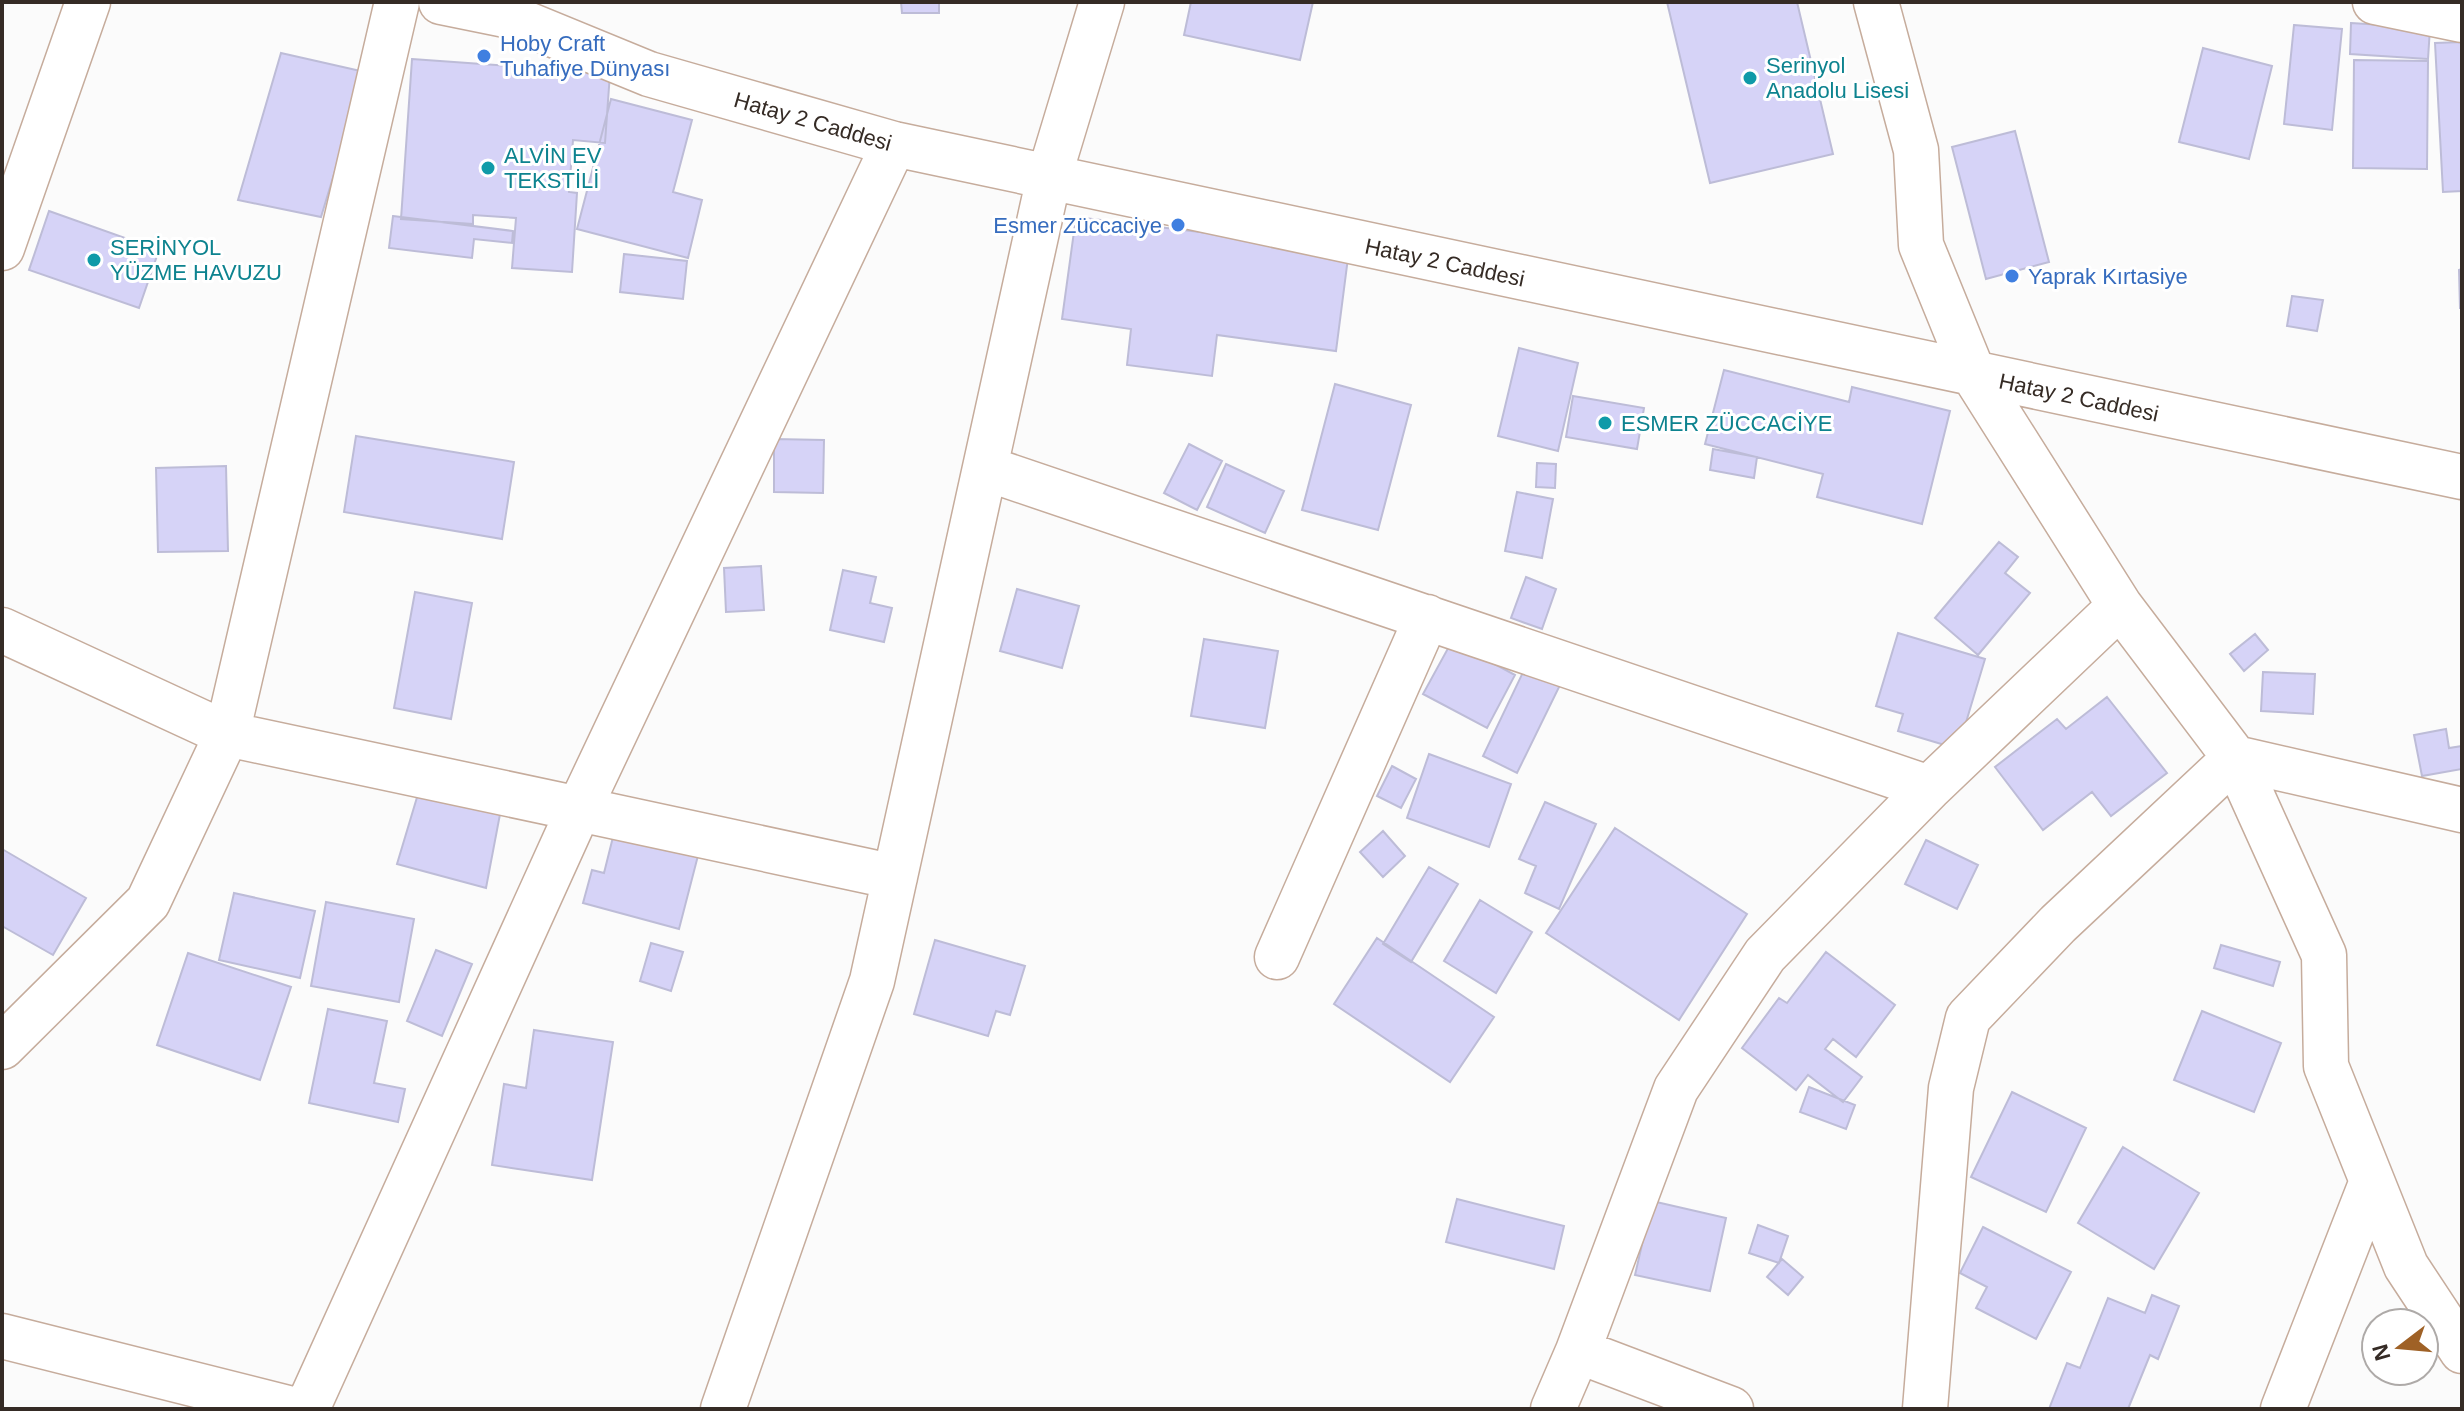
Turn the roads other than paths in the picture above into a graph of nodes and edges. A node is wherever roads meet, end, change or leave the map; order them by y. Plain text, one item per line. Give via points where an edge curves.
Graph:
1 (88, 2) edge
2 (397, 2) edge
3 (441, 2) edge
4 (1102, 2) edge
5 (1876, 2) edge
6 (2375, 2) edge
7 (522, 8) edge
8 (2462, 20) edge
9 (894, 144) junction
10 (1049, 177) junction
11 (2, 248) edge
12 (1974, 375) junction
13 (985, 468) junction
14 (2462, 477) edge
15 (2120, 606) junction
16 (1427, 617) junction
17 (2, 630) edge
18 (227, 734) junction
19 (2235, 758) junction
20 (1929, 788) junction
21 (579, 809) junction
22 (2462, 810) edge
23 (895, 877) junction
24 (1277, 957) dead end
25 (2, 1047) edge
26 (2372, 1181) junction
27 (2, 1336) edge
28 (1578, 1351) junction
29 (2462, 1351) edge
30 (292, 1409) edge
31 (307, 1409) edge
32 (723, 1409) edge
33 (1553, 1409) edge
34 (1731, 1409) edge
35 (1925, 1409) edge
36 (2283, 1409) edge

1 - 11 street
2 - 18 street
3 - 7 street, Hatay 2 Caddesi
4 - 10 street
5 - 12 street via 1916,150 1921,245
6 - 8 street
7 - 9 street, Hatay 2 Caddesi via 649,74
9 - 10 street, Hatay 2 Caddesi
9 - 21 street
10 - 12 street, Hatay 2 Caddesi
10 - 13 street
12 - 14 street, Hatay 2 Caddesi
12 - 15 street
13 - 16 street
13 - 23 street
15 - 19 street
15 - 20 street
16 - 20 street
16 - 24 street
17 - 18 street
18 - 21 street
18 - 25 street via 148,902
19 - 22 street
19 - 26 street via 2324,955 2326,1066
19 - 35 street via 2058,924 1968,1018 1951,1088
20 - 28 street via 1765,955 1676,1089
21 - 23 street
21 - 31 street
23 - 32 street via 872,981
26 - 29 street via 2406,1266
26 - 36 street
27 - 30 street
28 - 33 street
28 - 34 street

